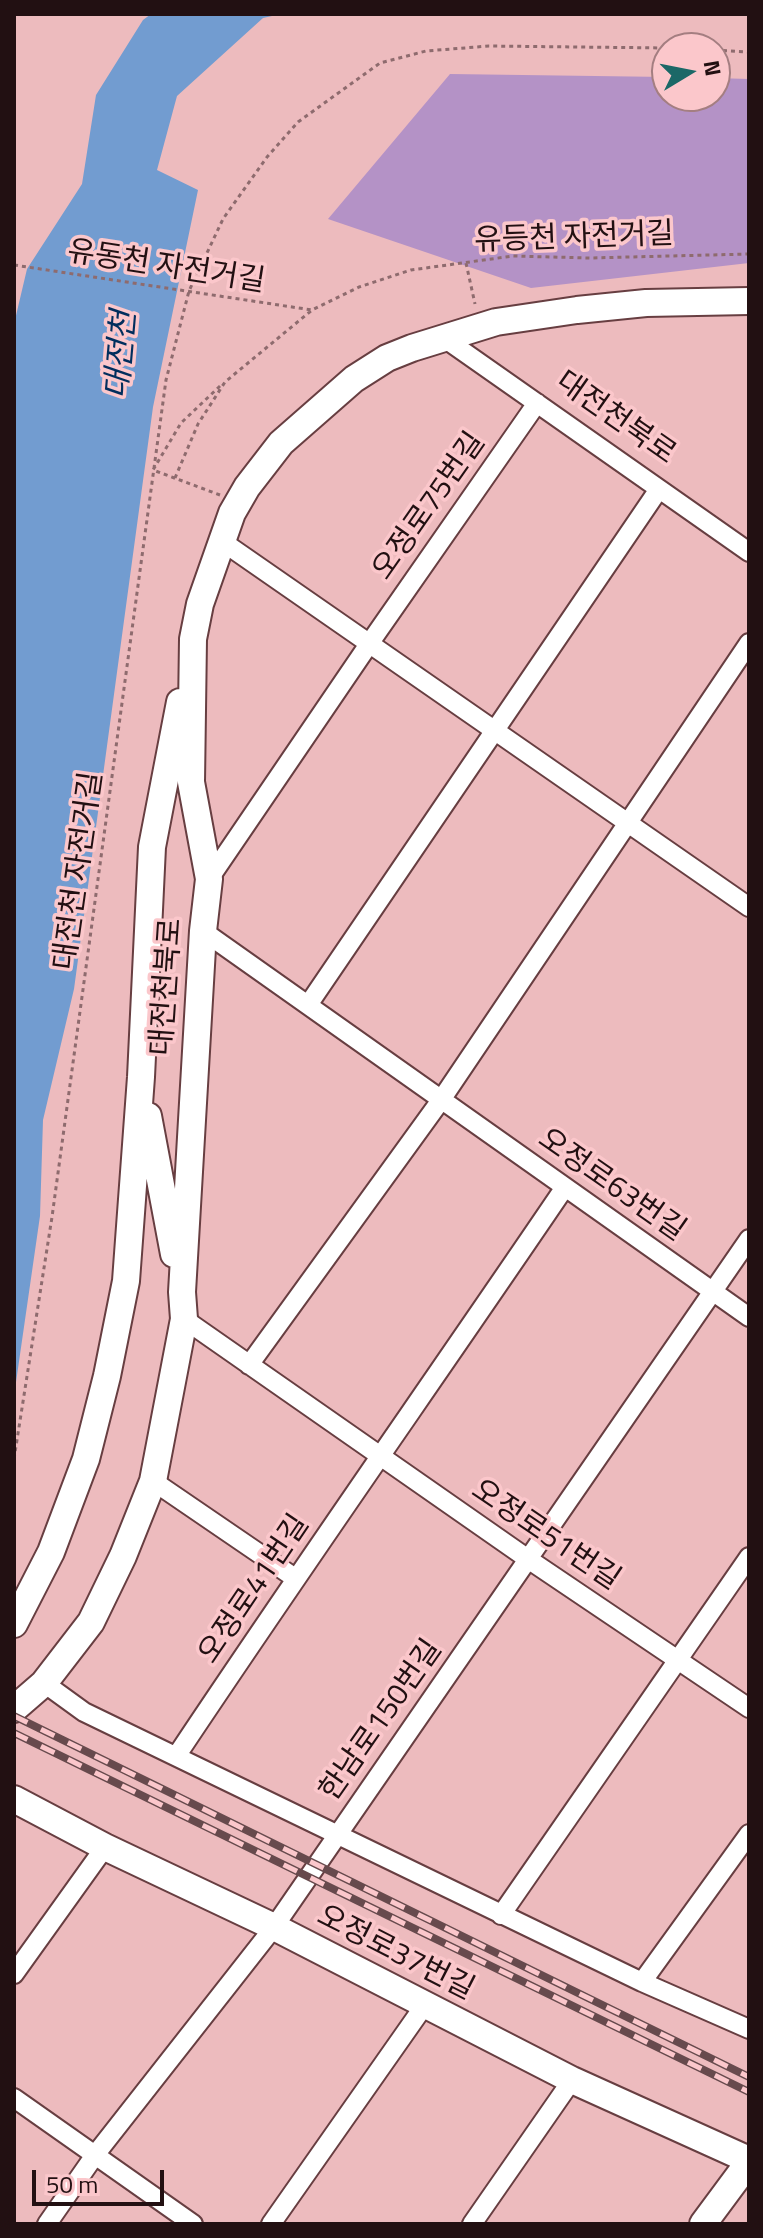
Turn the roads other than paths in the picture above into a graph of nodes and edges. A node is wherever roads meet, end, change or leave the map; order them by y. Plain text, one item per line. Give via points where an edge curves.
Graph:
1 (749, 301) edge
2 (444, 338) junction
3 (537, 403) junction
4 (659, 489) junction
5 (223, 542) junction
6 (749, 552) edge
7 (193, 639) junction
8 (749, 643) edge
9 (369, 644) junction
10 (493, 729) junction
11 (627, 823) junction
12 (209, 879) junction
13 (749, 906) edge
14 (203, 931) junction
15 (308, 1005) junction
16 (141, 1077) junction
17 (441, 1100) junction
18 (565, 1187) junction
19 (749, 1239) edge
20 (182, 1292) junction
21 (713, 1292) junction
22 (749, 1317) edge
23 (184, 1319) junction
24 (249, 1365) junction
25 (381, 1457) junction
26 (153, 1481) junction
27 (749, 1557) edge
28 (528, 1559) junction
29 (295, 1578) junction
30 (14, 1624) edge
31 (678, 1660) junction
32 (44, 1683) junction
33 (749, 1708) edge
34 (14, 1709) edge
35 (177, 1755) junction
36 (14, 1799) edge
37 (749, 1834) edge
38 (337, 1836) junction
39 (105, 1847) junction
40 (501, 1915) junction
41 (274, 1927) junction
42 (14, 1974) edge
43 (642, 1982) junction
44 (424, 2006) junction
45 (749, 2029) edge
46 (572, 2080) junction
47 (14, 2098) edge
48 (95, 2155) junction
49 (749, 2161) edge
50 (47, 2224) edge
51 (193, 2224) edge
52 (271, 2224) edge
53 (472, 2224) edge
54 (703, 2224) edge

1 - 2 main road, 대전천북로 via 577,310 496,322
2 - 3 street, 대전천북로
2 - 5 main road, 대전천북로 via 387,358 314,412 247,487
3 - 4 street, 대전천북로
3 - 9 street, 오정로75번길
4 - 6 street, 대전천북로
4 - 10 street
5 - 7 main road, 대전천북로
5 - 9 street
7 - 12 main road, 대전천북로 via 191,782
7 - 16 main road via 152,847
8 - 11 street
9 - 10 street
9 - 12 street, 오정로75번길
10 - 11 street
10 - 15 street
11 - 13 street
11 - 17 street
12 - 14 main road, 대전천북로
14 - 15 street, 오정로63번길
14 - 20 main road, 대전천북로
15 - 17 street, 오정로63번길
16 - 20 main road
16 - 30 main road via 126,1281 107,1376 86,1459 51,1552
17 - 18 street, 오정로63번길
17 - 24 street
18 - 21 street, 오정로63번길
18 - 25 street
19 - 21 street, 한남로150번길
20 - 23 main road, 대전천북로
21 - 22 street, 오정로63번길
21 - 28 street, 한남로150번길
23 - 24 street, 오정로51번길
23 - 26 main road, 대전천북로
24 - 25 street, 오정로51번길
25 - 28 street, 오정로51번길
25 - 29 street, 오정로41번길
26 - 29 street
26 - 32 main road, 대전천북로 via 91,1622
27 - 31 street
28 - 31 street, 오정로51번길
28 - 38 street, 한남로150번길
29 - 35 street, 오정로41번길
31 - 33 street, 오정로51번길
31 - 40 street
32 - 34 main road, 대전천북로
32 - 35 street via 84,1712
35 - 38 street
36 - 39 main road, 오정로37번길
37 - 43 street
38 - 40 street
38 - 41 street, 한남로150번길
39 - 41 main road, 오정로37번길
39 - 42 street
40 - 43 street
41 - 44 main road, 오정로37번길
41 - 48 street, 한남로150번길
43 - 45 street
44 - 46 main road, 오정로37번길
44 - 52 street
46 - 49 main road, 오정로37번길
46 - 53 street
47 - 48 street
48 - 50 street, 한남로150번길
48 - 51 street
49 - 54 main road

